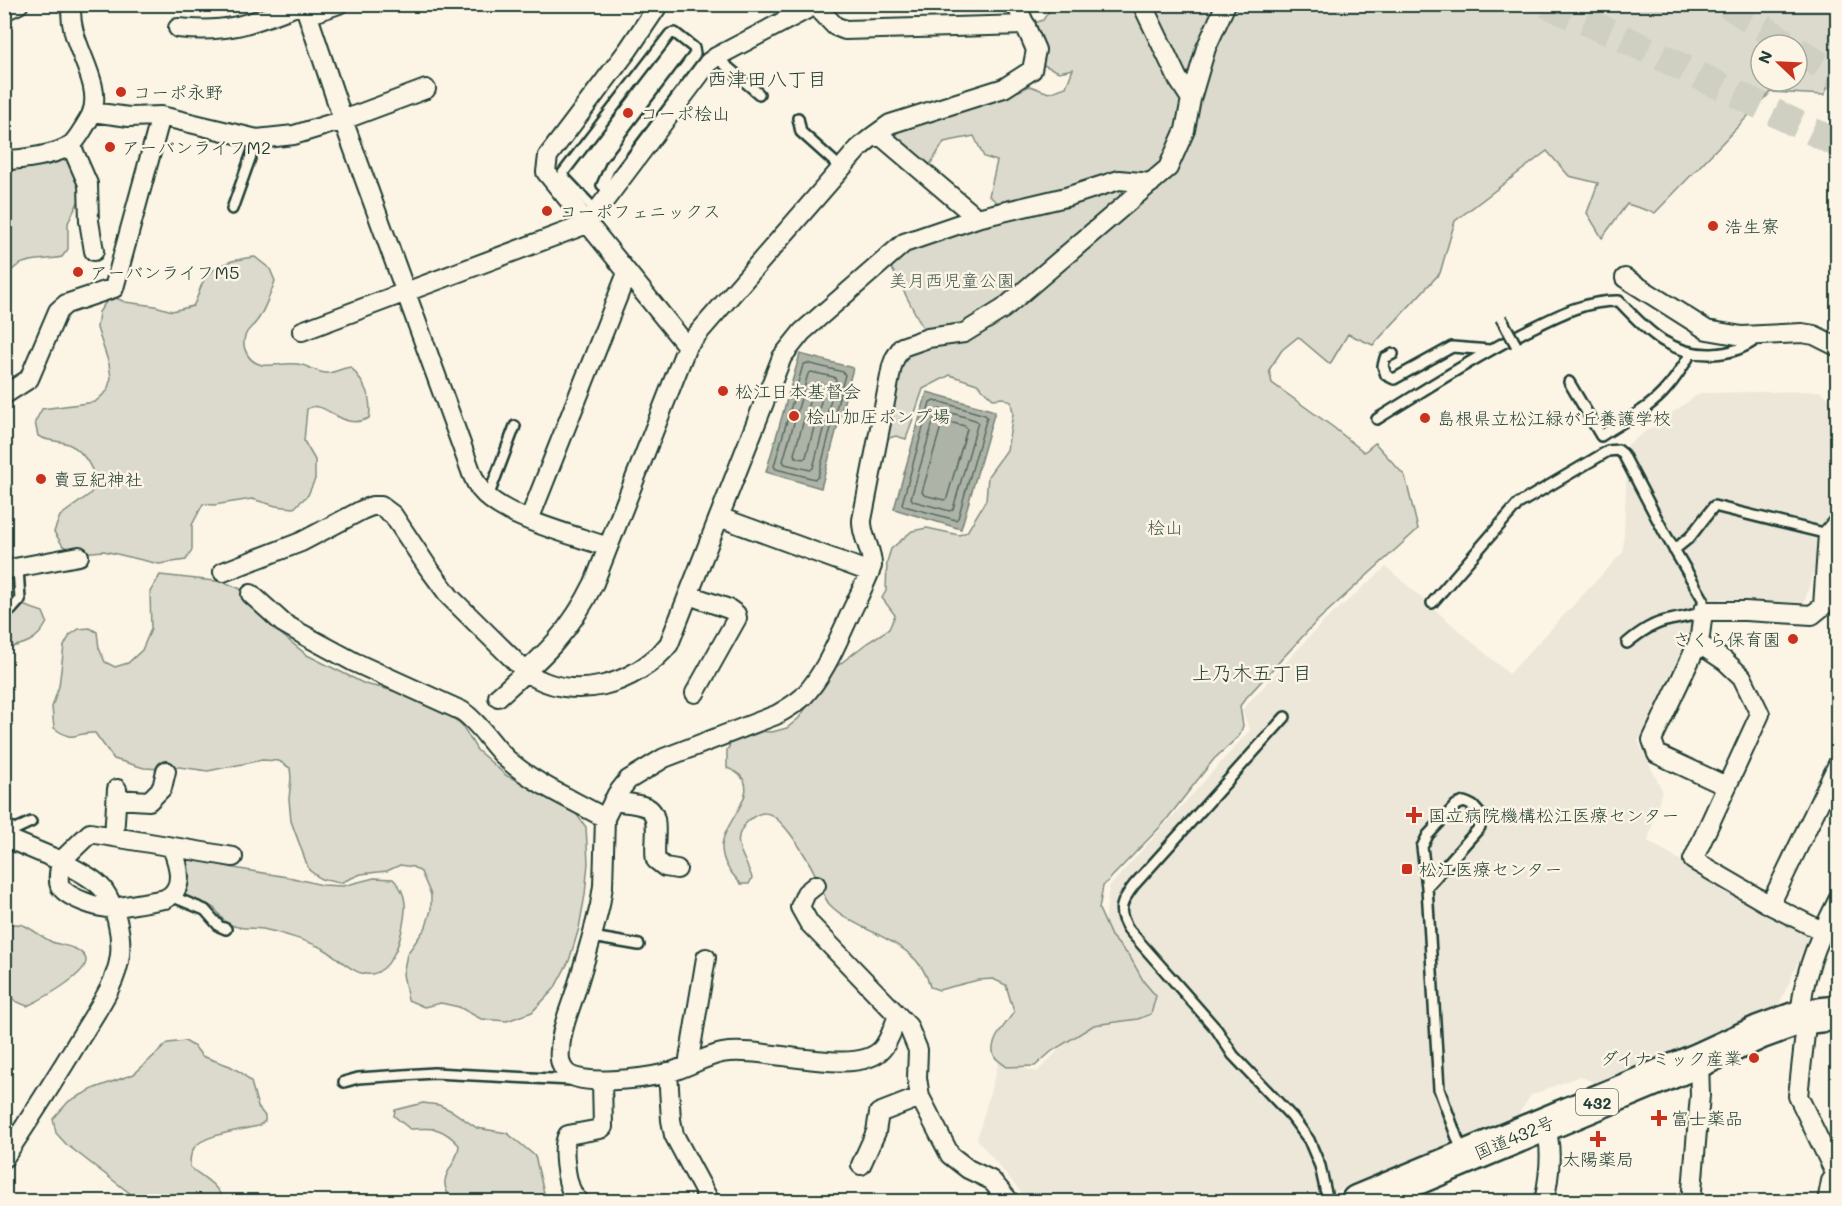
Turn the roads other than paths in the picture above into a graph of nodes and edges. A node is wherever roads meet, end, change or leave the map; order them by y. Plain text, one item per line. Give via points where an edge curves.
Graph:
1 (19, 4) edge
2 (72, 4) edge
3 (339, 4) edge
4 (659, 4) edge
5 (1016, 4) edge
6 (1142, 4) edge
7 (1226, 4) edge
8 (816, 5) edge
9 (304, 8) edge
10 (4, 11) edge
11 (1026, 25) junction
12 (178, 28) dead end
13 (716, 57) junction
14 (426, 89) dead end
15 (759, 94) dead end
16 (1191, 99) junction
17 (92, 112) junction
18 (161, 116) junction
19 (798, 118) dead end
20 (344, 120) junction
21 (872, 137) junction
22 (257, 139) junction
23 (71, 145) junction
24 (4, 160) edge
25 (840, 167) junction
26 (1151, 183) junction
27 (612, 192) junction
28 (232, 209) dead end
29 (592, 218) junction
30 (977, 218) junction
31 (94, 251) dead end
32 (627, 273) junction
33 (1625, 278) dead end
34 (407, 293) junction
35 (1501, 318) dead end
36 (302, 331) dead end
37 (1763, 334) junction
38 (1516, 345) dead end
39 (687, 346) junction
40 (1838, 347) edge
41 (1490, 350) junction
42 (1691, 352) junction
43 (1393, 354) dead end
44 (1569, 382) dead end
45 (4, 395) edge
46 (1377, 419) dead end
47 (515, 426) dead end
48 (488, 497) junction
49 (719, 517) junction
50 (529, 520) junction
51 (1833, 528) edge
52 (608, 547) junction
53 (1674, 550) junction
54 (79, 556) dead end
55 (11, 569) edge
56 (223, 572) dead end
57 (870, 572) junction
58 (251, 594) dead end
59 (689, 595) junction
60 (1432, 603) dead end
61 (1703, 611) junction
62 (4, 612) edge
63 (1627, 643) dead end
64 (1698, 643) junction
65 (526, 672) junction
66 (695, 693) dead end
67 (498, 697) dead end
68 (1285, 717) dead end
69 (1838, 764) edge
70 (166, 771) dead end
71 (1726, 786) junction
72 (613, 801) junction
73 (605, 818) junction
74 (31, 822) dead end
75 (4, 825) edge
76 (4, 837) edge
77 (114, 837) junction
78 (172, 848) junction
79 (233, 857) dead end
80 (61, 861) junction
81 (677, 869) dead end
82 (816, 885) dead end
83 (1426, 886) junction
84 (171, 896) junction
85 (1838, 900) edge
86 (1770, 905) junction
87 (113, 908) junction
88 (226, 929) dead end
89 (1830, 932) edge
90 (592, 937) junction
91 (639, 945) dead end
92 (706, 958) dead end
93 (1815, 1015) edge
94 (898, 1016) junction
95 (1699, 1060) junction
96 (688, 1065) junction
97 (668, 1072) junction
98 (578, 1080) junction
99 (602, 1081) junction
100 (344, 1082) dead end
101 (920, 1097) junction
102 (1544, 1124) junction
103 (1465, 1157) junction
104 (4, 1158) edge
105 (861, 1165) dead end
106 (1836, 1178) edge
107 (580, 1202) edge
108 (711, 1202) edge
109 (1010, 1202) edge
110 (1328, 1202) edge
111 (1358, 1202) edge
112 (1544, 1202) edge
113 (1691, 1202) edge
114 (1827, 1202) edge

1 - 10 street
2 - 17 street via 72,28 92,84
3 - 9 street
4 - 29 street via 548,156 546,172
5 - 11 street
6 - 16 street
7 - 16 street via 1206,48
8 - 11 street via 835,26 845,30
8 - 13 street
9 - 12 street via 240,26
9 - 20 street
11 - 21 street via 1036,50 1032,70 1004,88 890,124
13 - 15 lane
13 - 27 street
14 - 20 street
16 - 26 street via 1178,150 1168,168
17 - 18 street
17 - 23 street
18 - 22 street
18 - 45 street via 114,288 66,304 58,311 29,380
19 - 25 lane via 801,132
20 - 22 street via 294,135
20 - 34 street
21 - 25 street
21 - 30 street via 886,140
22 - 28 lane
23 - 24 street via 46,154
23 - 31 street via 88,184
25 - 39 street
26 - 30 street via 1119,180
26 - 57 street via 1003,309 964,333 912,342 898,352 862,520 872,560
27 - 29 street
27 - 29 lane via 602,185 610,165 694,54 694,48 675,33 670,34 563,173
29 - 32 street
29 - 34 street
30 - 49 street via 904,243 802,332 782,357
32 - 39 street
32 - 50 street
33 - 37 street via 1707,330 1742,336
34 - 36 street
34 - 48 street via 468,476
35 - 38 lane, bridge
37 - 40 street via 1814,335
37 - 42 lane via 1733,352
39 - 52 street
41 - 42 lane via 1575,308 1592,302 1619,301 1654,335
41 - 43 lane via 1452,347 1394,379 1386,375 1383,366 1385,358
41 - 46 lane
42 - 44 lane via 1659,396 1601,436
47 - 48 lane
48 - 50 street
49 - 57 street
49 - 59 street
50 - 52 street
51 - 53 lane via 1791,526 1717,505
51 - 61 street via 1822,606 1812,615
52 - 65 street via 574,620
53 - 60 lane via 1623,454 1611,450 1518,504
53 - 61 lane via 1703,599
54 - 55 street
55 - 62 lane via 20,600
56 - 65 street via 301,543 362,510 381,506 393,515 450,597
57 - 72 street via 826,664 802,698 776,715 663,758 628,780
58 - 73 street via 283,623 302,634 462,711 526,776
59 - 65 street via 669,644 651,664 625,678 593,687 569,688 537,680
59 - 66 street via 729,609 737,618
61 - 63 lane via 1657,623
61 - 64 street
64 - 71 street via 1742,677 1760,714
64 - 71 street via 1652,740 1657,754
65 - 67 street
68 - 110 lane via 1134,885 1121,914 1129,930 1309,1140
69 - 86 street
70 - 77 street via 162,788 148,801 117,794
71 - 86 street via 1692,860
72 - 73 street
72 - 81 street via 652,812 656,860
73 - 90 street via 603,886
74 - 75 lane via 16,829
76 - 80 street
77 - 78 street
77 - 80 street via 90,833
78 - 79 street
78 - 84 street via 179,871
80 - 87 street via 60,886 92,905
82 - 94 street via 801,900 803,914
83 - 83 lane via 1424,842 1456,805 1464,802 1473,806 1481,815 1480,827
83 - 103 lane via 1439,1089
84 - 87 street
84 - 88 lane via 205,909
85 - 89 street
86 - 89 street
87 - 104 street via 120,956 112,984
89 - 93 street via 1801,1001
90 - 91 lane
90 - 98 street via 560,1048 566,1073
92 - 96 street
93 - 95 highway, 国道432号 / 432 via 1760,1032
93 - 106 street via 1798,1096
94 - 96 street via 887,1042 866,1060 734,1052
94 - 101 street via 908,1026 918,1050
95 - 102 highway, 国道432号 / 432
95 - 113 street
96 - 97 street
97 - 99 street
97 - 108 street via 674,1135
98 - 99 street
98 - 100 lane via 434,1073
99 - 107 street via 603,1127 571,1134 564,1141 568,1179
101 - 105 street via 879,1113 876,1132
101 - 109 street via 950,1155 991,1180
102 - 103 highway, 国道432号 / 432
102 - 112 street via 1549,1145
103 - 111 highway, 国道432号 / 432
106 - 114 street via 1831,1181

